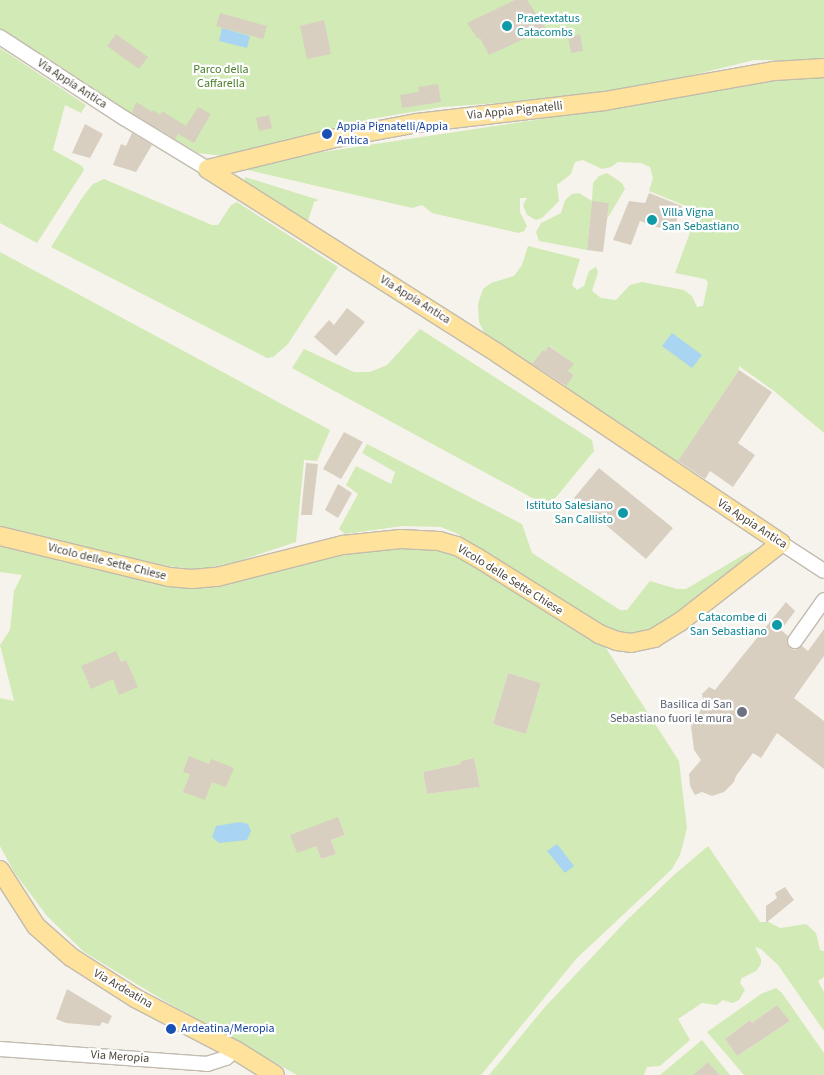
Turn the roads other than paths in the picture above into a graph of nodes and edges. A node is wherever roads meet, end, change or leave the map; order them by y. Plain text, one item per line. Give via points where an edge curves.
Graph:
1 (0, 37) edge
2 (824, 68) edge
3 (208, 168) junction
4 (0, 536) edge
5 (781, 543) junction
6 (824, 571) edge
7 (824, 600) edge
8 (795, 641) dead end
9 (0, 870) edge
10 (0, 1049) edge
11 (235, 1050) junction
12 (275, 1075) edge

1 - 3 street, Via Appia Antica
2 - 3 main road, Via Appia Pignatelli via 780,70 606,101 417,123 321,141
3 - 5 main road, Via Appia Antica via 499,354
4 - 5 main road, Vicolo delle Sette Chiese via 168,578 192,580 217,577 343,545 401,539 439,541 478,558 598,634 631,643 654,638 680,622
5 - 6 street, Via Appia Antica
7 - 8 street
9 - 11 main road, Via Ardeatina via 30,917 59,948 135,998
10 - 11 street, Via Meropia via 207,1064 226,1058
11 - 12 main road, Via Ardeatina

